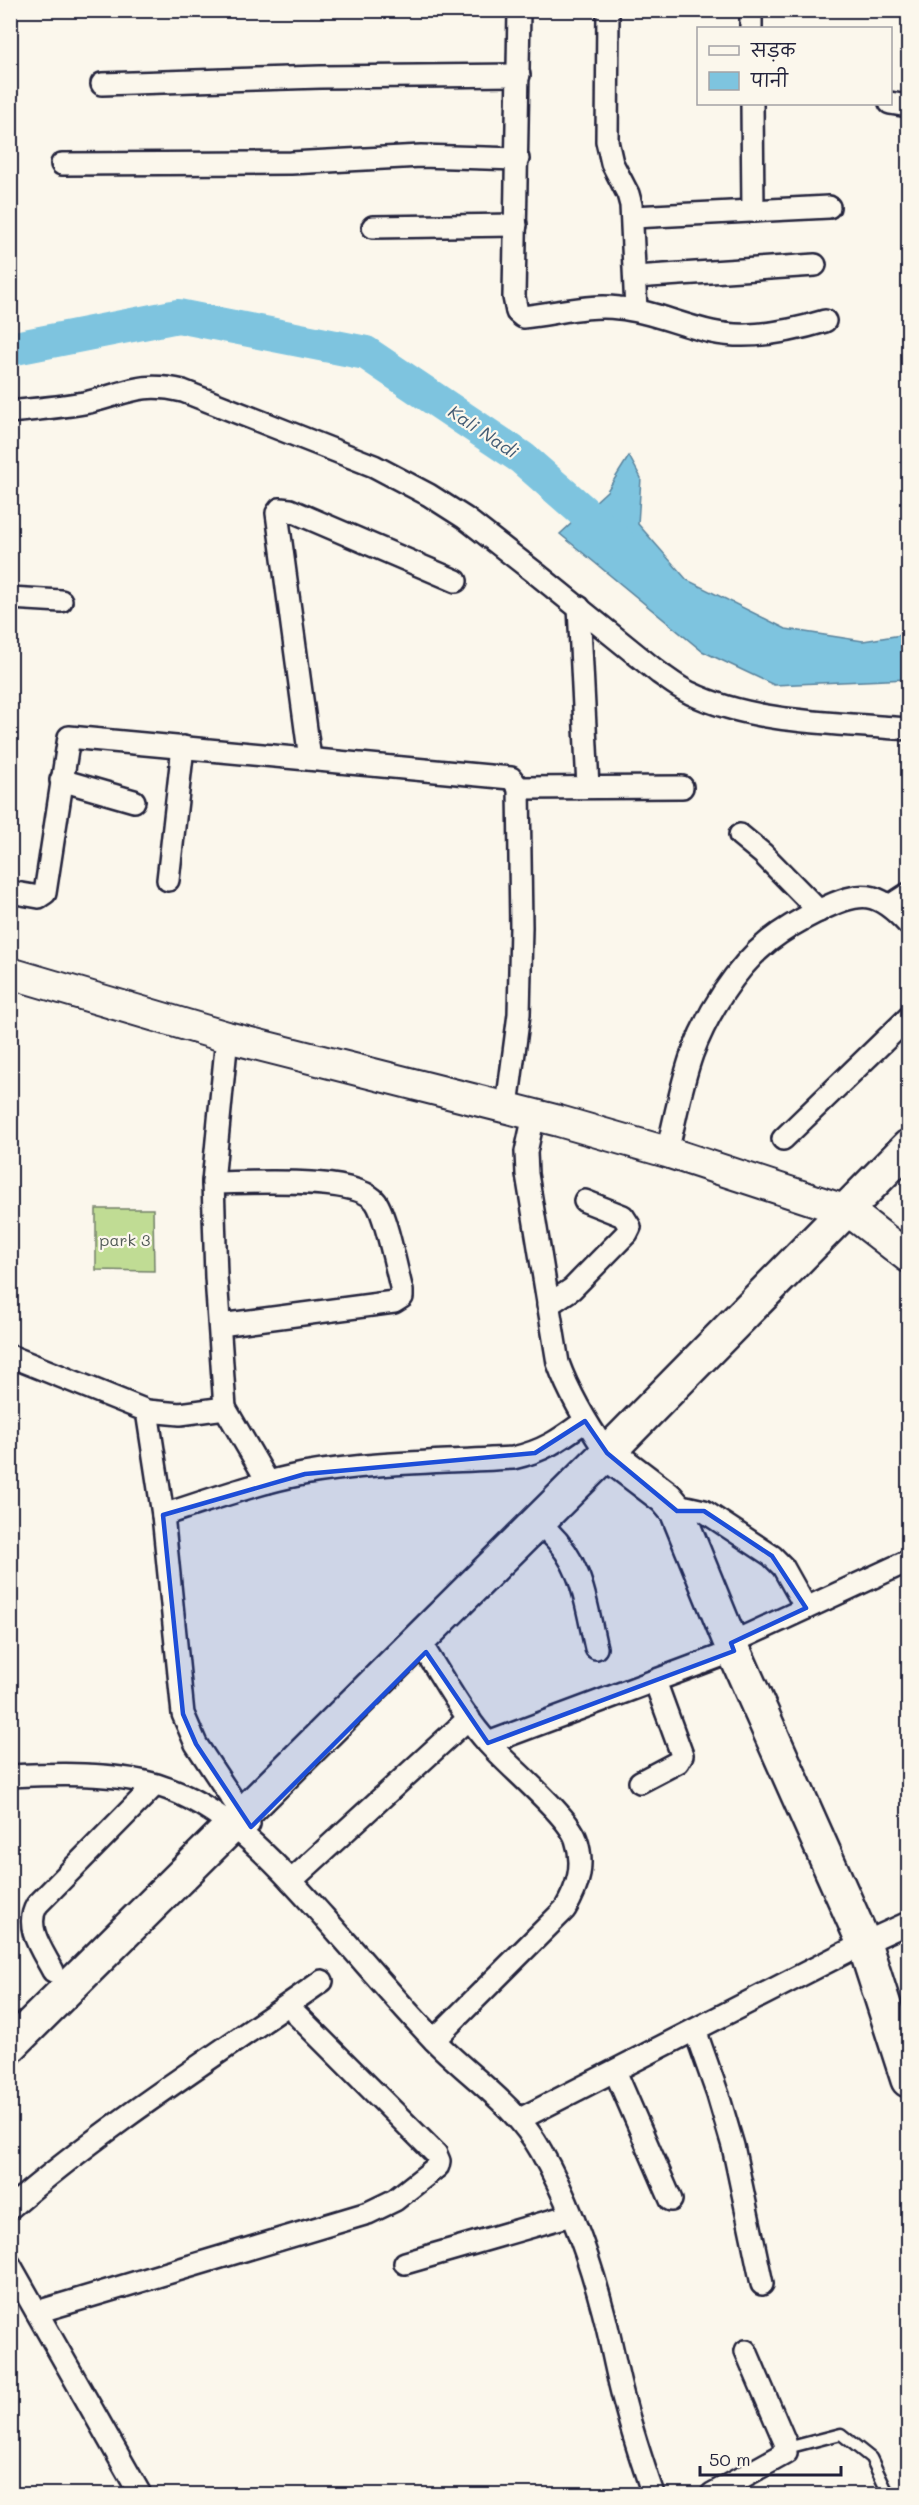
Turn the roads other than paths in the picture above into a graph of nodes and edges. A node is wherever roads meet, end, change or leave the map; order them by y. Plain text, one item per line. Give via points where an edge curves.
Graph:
1 (519, 10) edge
2 (608, 10) edge
3 (751, 10) edge
4 (751, 27) edge
5 (519, 75) junction
6 (102, 84) dead end
7 (892, 103) edge
8 (752, 105) edge
9 (909, 106) edge
10 (518, 159) junction
11 (62, 164) dead end
12 (829, 207) dead end
13 (753, 211) junction
14 (633, 217) junction
15 (516, 225) junction
16 (374, 228) dead end
17 (815, 265) dead end
18 (635, 277) junction
19 (636, 310) junction
20 (825, 321) dead end
21 (10, 412) edge
22 (456, 581) dead end
23 (10, 598) edge
24 (61, 601) dead end
25 (579, 608) junction
26 (909, 729) edge
27 (183, 747) junction
28 (310, 759) junction
29 (61, 780) junction
30 (588, 787) junction
31 (682, 787) dead end
32 (519, 788) junction
33 (134, 801) dead end
34 (740, 835) dead end
35 (168, 880) dead end
36 (10, 892) edge
37 (900, 899) edge
38 (819, 911) junction
39 (909, 924) edge
40 (10, 973) edge
41 (909, 1018) edge
42 (227, 1037) junction
43 (521, 1110) junction
44 (783, 1139) dead end
45 (909, 1147) edge
46 (667, 1152) junction
47 (909, 1171) edge
48 (213, 1183) junction
49 (585, 1201) dead end
50 (852, 1214) junction
51 (909, 1257) edge
52 (548, 1305) junction
53 (220, 1325) junction
54 (10, 1356) edge
55 (225, 1408) junction
56 (147, 1411) junction
57 (585, 1421) junction
58 (613, 1457) junction
59 (268, 1482) junction
60 (677, 1511) junction
61 (163, 1515) junction
62 (548, 1531) junction
63 (909, 1561) edge
64 (806, 1608) junction
65 (733, 1647) junction
66 (596, 1648) dead end
67 (426, 1652) junction
68 (655, 1681) junction
69 (469, 1718) junction
70 (488, 1743) junction
71 (10, 1776) edge
72 (639, 1782) dead end
73 (155, 1785) junction
74 (242, 1825) junction
75 (291, 1881) junction
76 (909, 1923) edge
77 (864, 1943) junction
78 (53, 1971) dead end
79 (322, 1981) dead end
80 (297, 2014) dead end
81 (694, 2030) junction
82 (434, 2040) junction
83 (10, 2046) edge
84 (10, 2068) edge
85 (615, 2071) junction
86 (907, 2071) edge
87 (520, 2120) junction
88 (670, 2200) dead end
89 (10, 2208) edge
90 (571, 2215) junction
91 (405, 2264) dead end
92 (10, 2265) edge
93 (762, 2284) dead end
94 (37, 2312) junction
95 (746, 2351) dead end
96 (787, 2448) junction
97 (140, 2494) edge
98 (653, 2494) edge
99 (712, 2494) edge
100 (891, 2494) edge

1 - 5 street
2 - 14 street via 607,141
3 - 4 street
5 - 6 street
5 - 10 street
7 - 9 street
8 - 13 street
10 - 11 street via 421,156 291,163
10 - 15 street
12 - 13 street
13 - 14 street
14 - 18 street
15 - 16 street
15 - 19 street via 514,297 517,312 523,317 598,306
17 - 18 street
18 - 19 street
19 - 20 street via 724,333 776,333
21 - 25 street via 88,402 144,387 183,391 399,477 465,518
22 - 28 street via 291,510 280,509 277,513
23 - 24 street
25 - 26 street via 659,673 690,693 724,706 808,721
25 - 30 street
27 - 28 street
27 - 29 street via 69,737
27 - 35 street
28 - 32 street via 505,776
29 - 33 street
29 - 36 street via 43,896
30 - 31 street
30 - 32 street
32 - 43 street
34 - 38 street
37 - 38 street via 856,897
37 - 39 street
38 - 46 street via 768,941 741,969 712,1013 692,1055
40 - 42 street
41 - 44 street
42 - 43 street
42 - 48 street
43 - 46 street
43 - 52 street
45 - 50 main road
46 - 50 street
47 - 50 main road
48 - 53 street
48 - 53 street via 314,1182 364,1192 378,1205 402,1291 399,1301
49 - 52 street via 624,1216 630,1227 572,1289
50 - 51 street
50 - 58 main road
52 - 57 street via 558,1363
53 - 55 street
54 - 56 street
55 - 56 street via 180,1414
55 - 59 street
56 - 61 street
57 - 58 street
57 - 59 street via 552,1446 513,1458 359,1466
58 - 60 main road
58 - 62 main road
58 - 74 main road
59 - 61 street
60 - 64 street via 686,1507 704,1512 772,1556 783,1567
60 - 65 main road
61 - 74 street via 183,1714
62 - 66 street via 563,1546 579,1575
62 - 67 main road
63 - 64 street
64 - 65 street
65 - 68 street
65 - 77 main road
67 - 69 street
67 - 74 main road
68 - 70 street
68 - 72 street via 682,1755 678,1762
69 - 70 street
69 - 75 street
70 - 82 street via 564,1820 576,1838 581,1862 577,1889 565,1910
71 - 73 street via 114,1778
73 - 74 street
73 - 78 street via 32,1914 36,1941
74 - 75 street
74 - 83 main road
74 - 84 main road
75 - 82 street
76 - 77 street
77 - 81 street
77 - 86 main road
79 - 89 street via 106,2132
80 - 94 street via 436,2154 438,2166 395,2200 368,2212
81 - 85 street
81 - 93 street via 733,2146
82 - 87 street
85 - 87 street
85 - 88 street
87 - 90 street via 541,2150
90 - 91 street
90 - 98 street via 603,2307 625,2407
92 - 94 street
94 - 97 street
95 - 96 street
96 - 99 street via 782,2457
96 - 100 lane via 841,2433 871,2458

